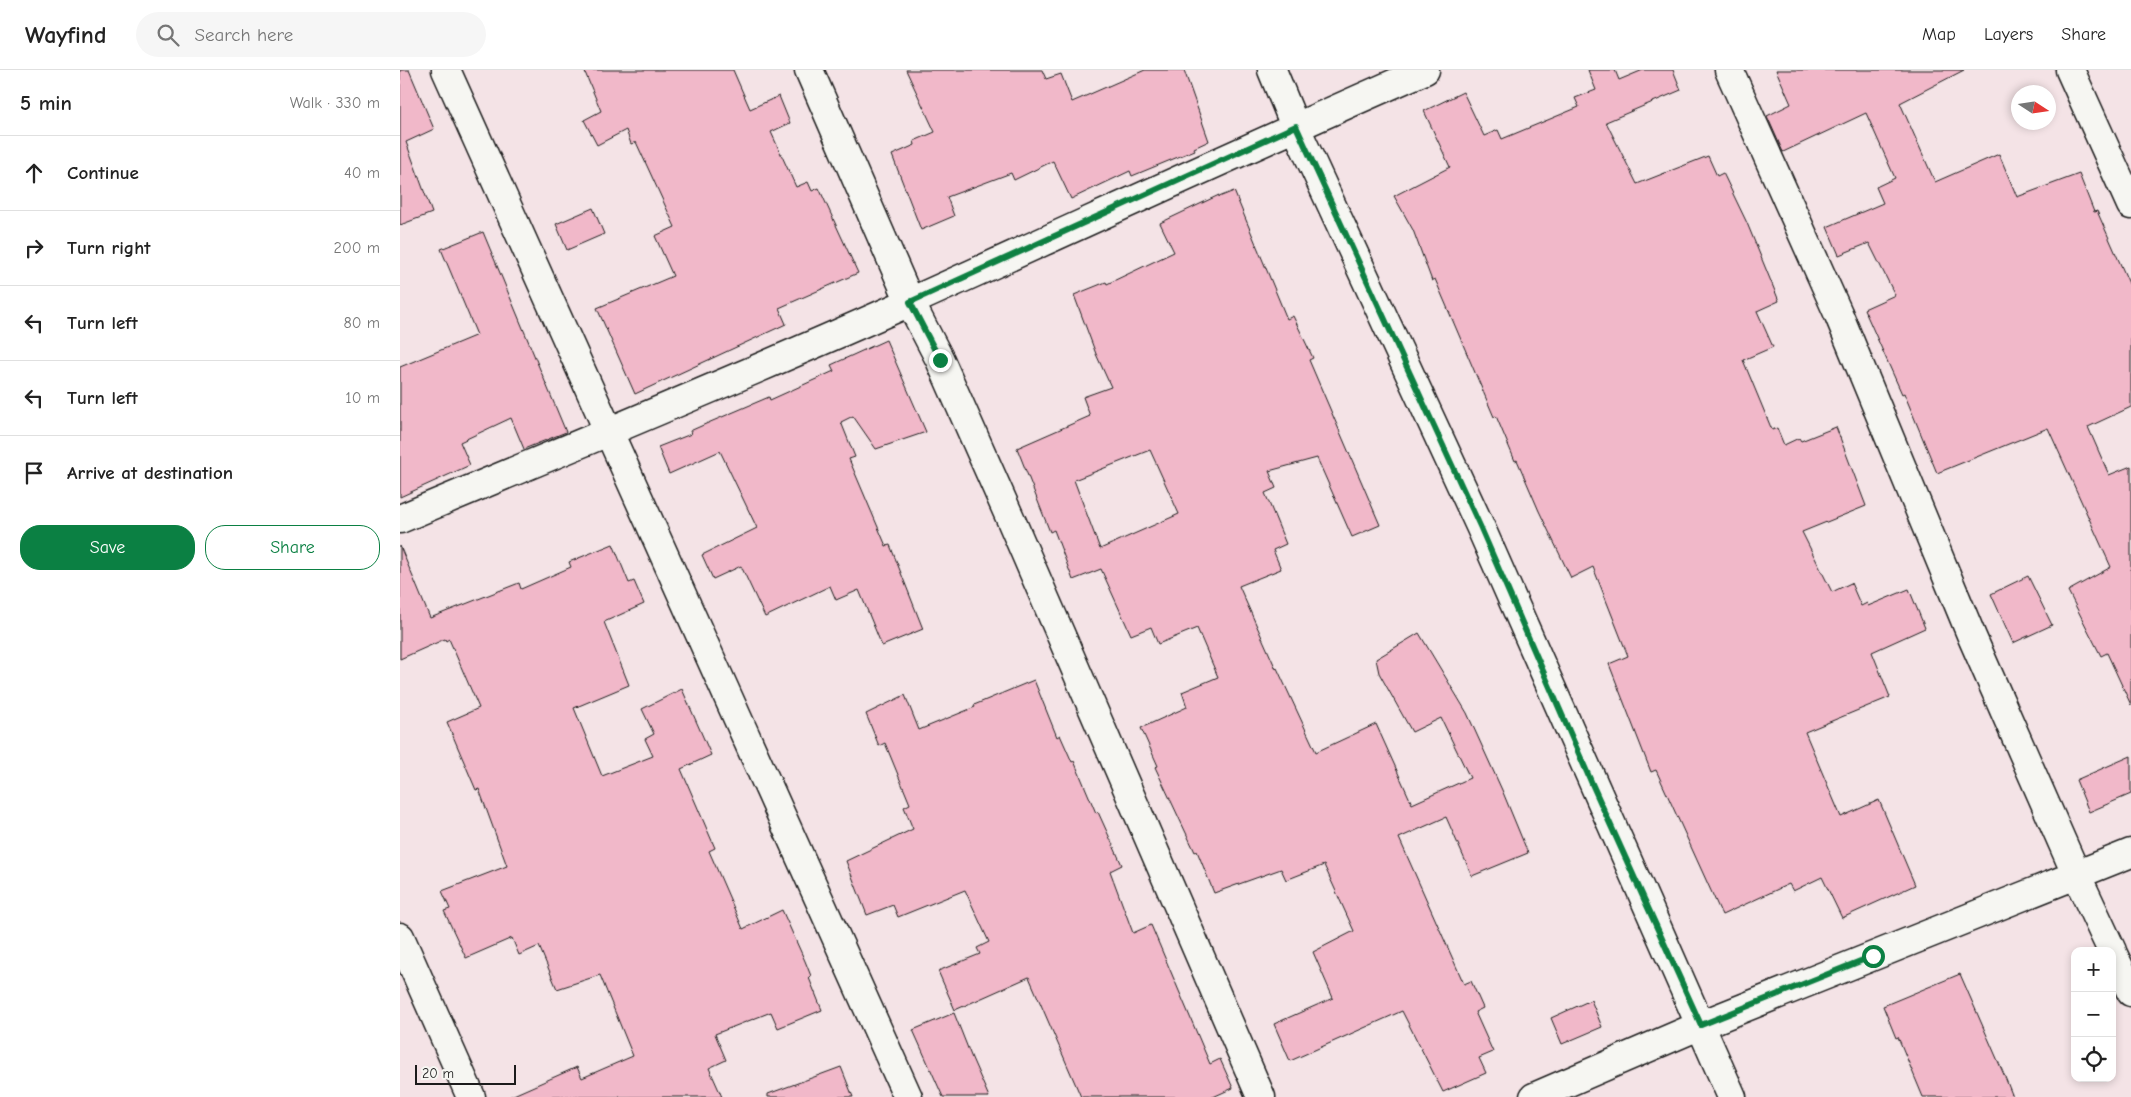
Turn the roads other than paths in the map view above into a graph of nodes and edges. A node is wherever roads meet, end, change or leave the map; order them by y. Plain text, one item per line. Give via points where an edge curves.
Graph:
1 (446, 70) edge
2 (809, 70) edge
3 (1272, 70) edge
4 (1425, 70) edge
5 (1728, 70) edge
6 (2070, 70) edge
7 (1296, 126) junction
8 (2131, 205) edge
9 (910, 302) junction
10 (610, 433) junction
11 (400, 520) edge
12 (2131, 853) edge
13 (2077, 876) junction
14 (400, 937) edge
15 (2110, 947) edge
16 (2116, 960) edge
17 (2131, 992) edge
18 (1701, 1025) junction
19 (471, 1097) edge
20 (908, 1097) edge
21 (1261, 1097) edge
22 (1534, 1097) edge
23 (1732, 1097) edge

1 - 10 street
2 - 9 street
3 - 7 street
4 - 7 street
5 - 13 street via 1838,313 1972,637
6 - 8 street
7 - 9 street
7 - 18 street via 1480,526
9 - 10 street
9 - 21 street via 940,360 1011,520
10 - 11 street
10 - 20 street
12 - 13 street
13 - 15 street
13 - 18 street
14 - 19 street
16 - 17 street
18 - 22 street
18 - 23 street

